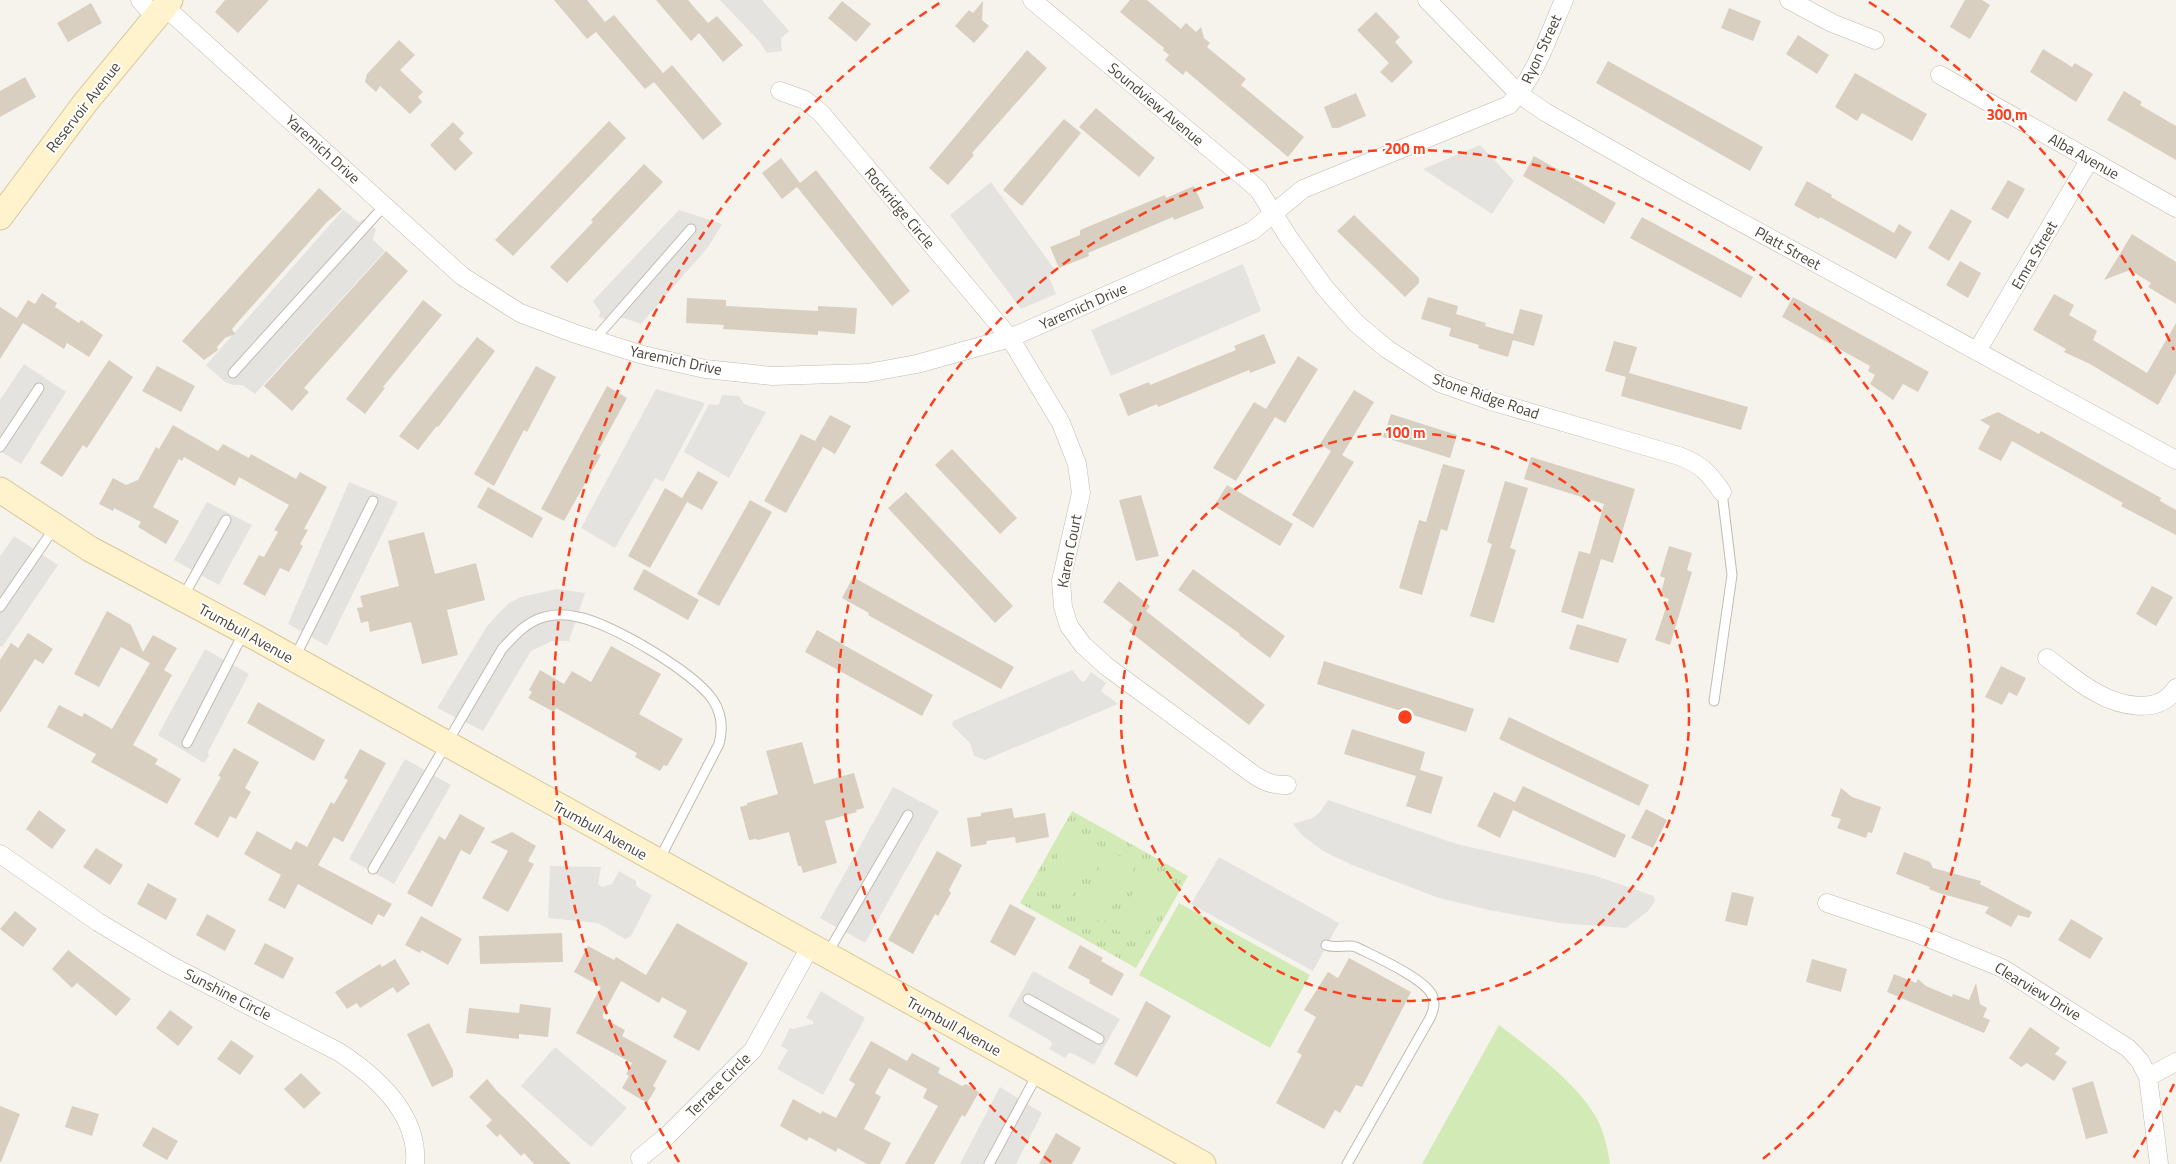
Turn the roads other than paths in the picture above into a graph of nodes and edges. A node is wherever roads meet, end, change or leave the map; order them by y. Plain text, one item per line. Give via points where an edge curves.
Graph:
1 (1032, 0) edge
2 (1428, 0) edge
3 (1564, 0) edge
4 (1789, 0) edge
5 (157, 6) edge
6 (1875, 40) dead end
7 (1940, 75) dead end
8 (780, 91) dead end
9 (1519, 94) junction
10 (2090, 158) junction
11 (3, 203) edge
12 (385, 205) junction
13 (2176, 208) edge
14 (1274, 212) junction
15 (691, 229) dead end
16 (1010, 338) junction
17 (594, 340) junction
18 (1978, 352) junction
19 (233, 373) dead end
20 (39, 388) dead end
21 (0, 447) edge
22 (2176, 460) edge
23 (0, 490) edge
24 (1722, 492) joint
25 (373, 501) dead end
26 (226, 520) dead end
27 (55, 527) junction
28 (183, 598) junction
29 (0, 607) edge
30 (244, 632) junction
31 (2047, 658) dead end
32 (294, 659) junction
33 (2173, 692) edge
34 (1714, 700) dead end
35 (187, 743) dead end
36 (445, 743) junction
37 (1287, 785) dead end
38 (908, 815) dead end
39 (0, 854) edge
40 (658, 862) junction
41 (373, 869) dead end
42 (1827, 903) dead end
43 (1326, 945) dead end
44 (818, 952) junction
45 (1028, 999) dead end
46 (1100, 1038) dead end
47 (2176, 1062) edge
48 (1038, 1073) junction
49 (2148, 1077) junction
50 (640, 1158) dead end
51 (415, 1164) edge
52 (989, 1164) edge
53 (1203, 1164) edge
54 (1347, 1164) edge
55 (2159, 1164) edge

1 - 14 street, Soundview Avenue via 1258,190
2 - 9 street, Platt Street
3 - 9 street, Ryon Street via 1535,68
4 - 6 street via 1832,24
5 - 11 street, Reservoir Avenue via 85,103
5 - 12 street, Yaremich Drive
7 - 10 street, Alba Avenue
8 - 16 street, Rockridge Circle via 805,100 821,113
9 - 14 street, Ryon Street via 1509,105 1303,189
9 - 18 street, Platt Street via 1544,112 1682,190
10 - 13 street, Alba Avenue
10 - 18 street, Emra Street
12 - 17 street, Yaremich Drive via 462,276 520,313
12 - 19 lane
14 - 16 street, Yaremich Drive via 1252,231
14 - 24 street, Stone Ridge Road via 1325,288 1356,323 1414,368 1440,383 1491,401 1679,456 1698,464
15 - 17 lane
16 - 17 street, Yaremich Drive via 917,364 867,373 772,376 705,369 643,356
16 - 37 street, Karen Court via 1061,422 1077,464 1081,493 1061,581 1063,607 1070,626 1092,655 1246,769 1263,781 1277,786
18 - 22 street, Platt Street
20 - 21 lane
23 - 27 street, Trumbull Avenue
24 - 34 lane via 1732,575
25 - 32 lane
26 - 28 lane
27 - 28 street, Trumbull Avenue via 90,550
27 - 29 lane
28 - 30 street, Trumbull Avenue
30 - 32 street, Trumbull Avenue
30 - 35 lane
31 - 33 street via 2094,692 2128,705 2146,706
32 - 36 street, Trumbull Avenue
36 - 40 street, Trumbull Avenue
36 - 40 lane via 502,649 530,623 544,617 579,617 637,643 686,675 714,700 722,730 714,756
36 - 41 lane
38 - 44 lane
39 - 51 street, Sunshine Circle via 98,922 168,964 361,1066 400,1107 410,1130
40 - 44 street, Trumbull Avenue
42 - 49 street, Clearview Drive via 1916,933 2002,968 2121,1042 2140,1061
43 - 54 lane via 1356,947 1397,968 1429,989 1435,1006
44 - 48 street, Trumbull Avenue
44 - 50 street, Terrace Circle via 753,1050 668,1135
45 - 46 lane
47 - 49 street
48 - 52 lane
48 - 53 street, Trumbull Avenue
49 - 55 street, Clearview Drive

